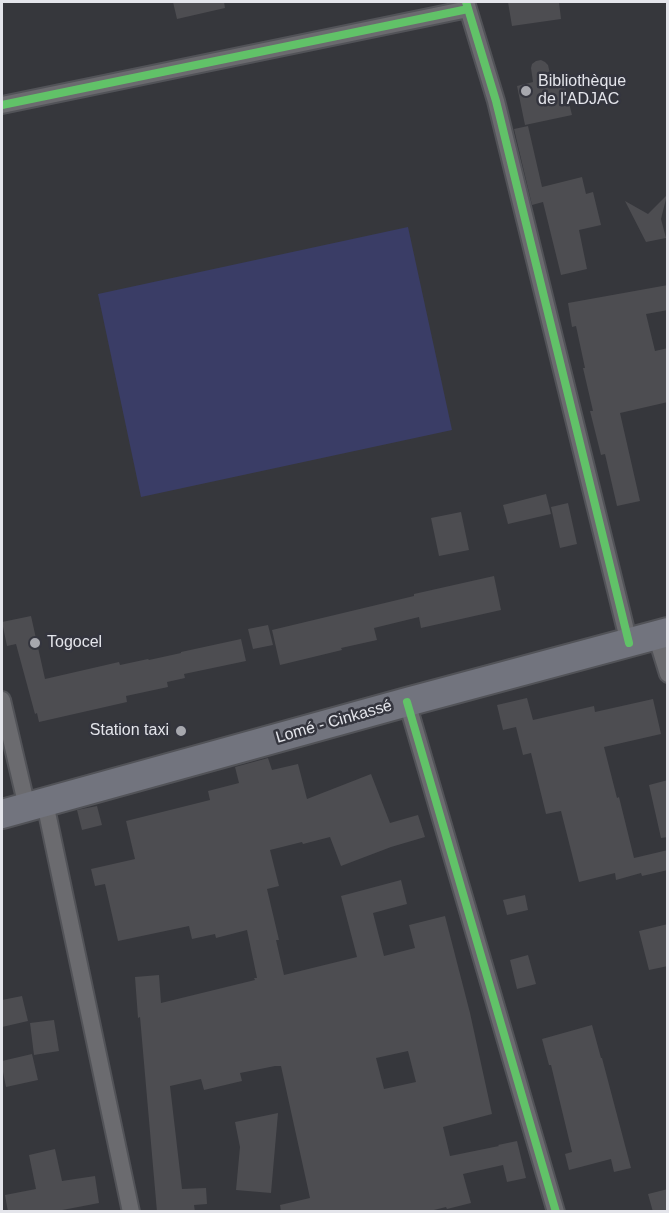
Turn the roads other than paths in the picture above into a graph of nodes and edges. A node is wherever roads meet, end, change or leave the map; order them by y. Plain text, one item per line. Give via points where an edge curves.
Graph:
1 (467, 5) edge
2 (2, 105) edge
3 (662, 634) edge
4 (629, 643) junction
5 (668, 674) edge
6 (2, 700) edge
7 (407, 702) junction
8 (24, 808) edge
9 (131, 1212) edge
10 (556, 1212) edge

1 - 2 street
1 - 4 street via 496,101
3 - 4 highway, Lomé - Cinkassé
3 - 5 street
4 - 7 highway, Lomé - Cinkassé
6 - 8 street
7 - 8 highway, Lomé - Cinkassé
7 - 10 street
8 - 9 street

